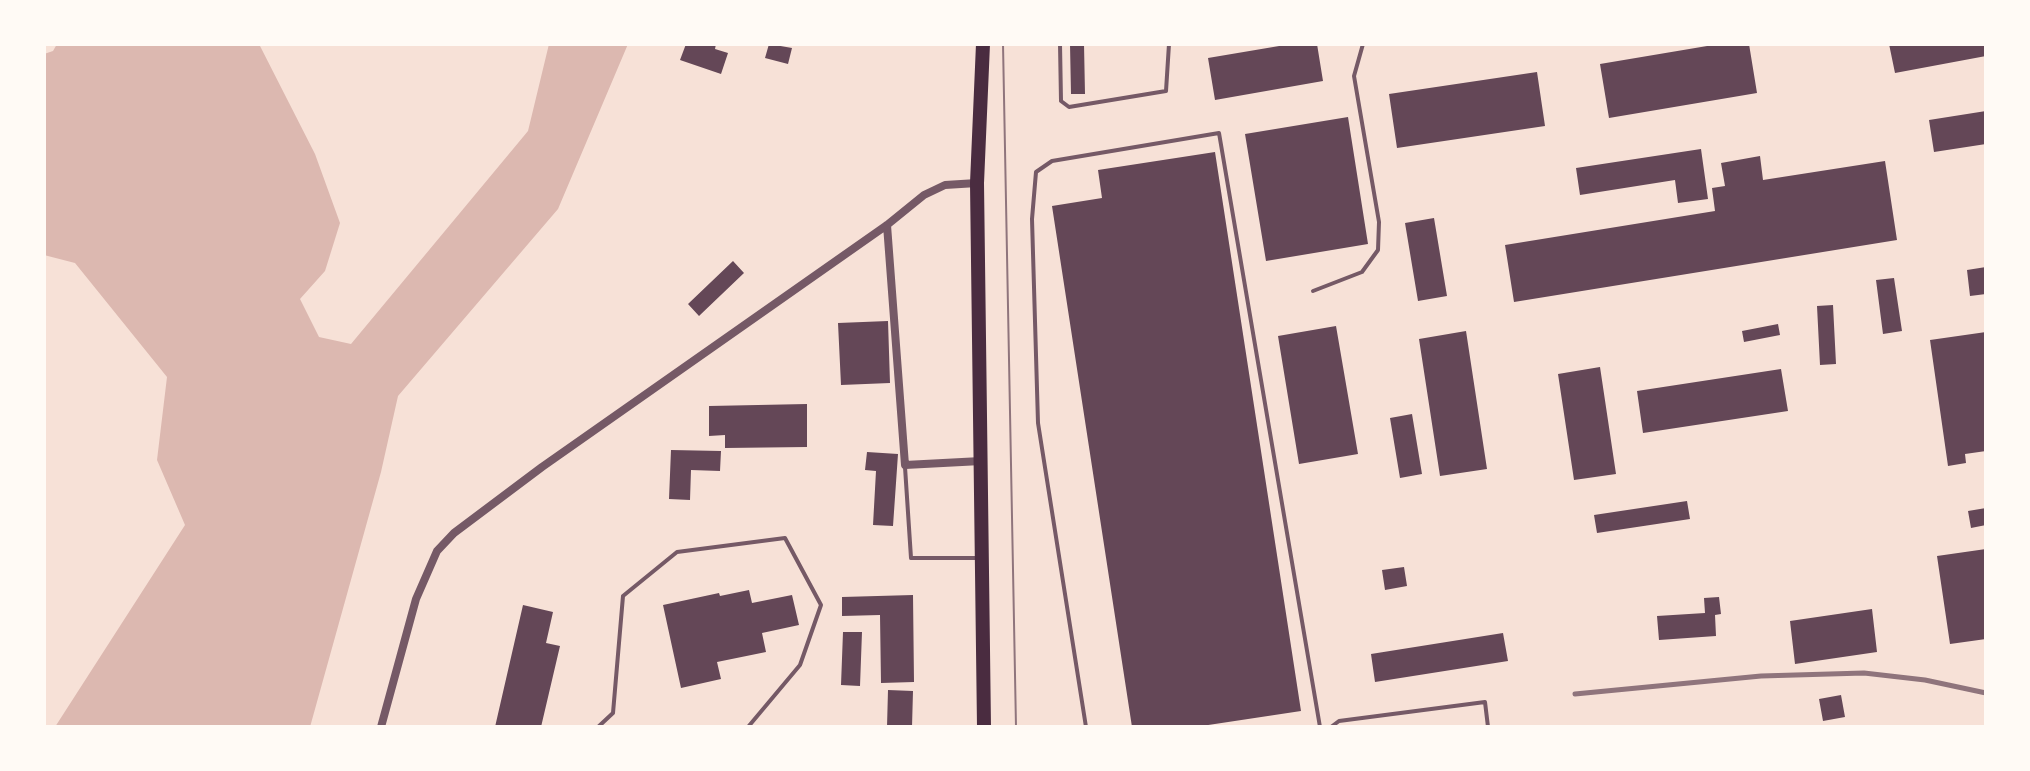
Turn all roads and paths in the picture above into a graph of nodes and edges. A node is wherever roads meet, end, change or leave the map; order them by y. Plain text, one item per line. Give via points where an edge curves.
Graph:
1 (983, 44) edge
2 (1060, 44) edge
3 (1169, 44) edge
4 (1363, 44) edge
5 (977, 183) junction
6 (887, 225) junction
7 (1313, 291) dead end
8 (981, 461) junction
9 (905, 465) junction
10 (982, 558) junction
11 (381, 727) edge
12 (598, 727) edge
13 (748, 727) edge
14 (984, 727) edge
15 (1086, 727) edge
16 (1320, 727) edge
17 (1331, 727) edge
18 (1488, 727) edge

1 - 5 main road
2 - 3 lane via 1061,101 1069,107 1166,91
4 - 7 lane via 1354,76 1379,222 1378,250 1362,272
5 - 6 street via 932,189
5 - 8 main road
6 - 9 street
6 - 11 street via 454,533 437,551 416,599
8 - 9 street
8 - 10 main road
9 - 10 lane via 911,558
10 - 14 main road
12 - 13 lane via 613,713 623,596 677,552 785,538 821,605 800,665
15 - 16 lane via 1038,423 1032,219 1036,172 1052,161 1219,133
17 - 18 lane via 1339,721 1485,702

